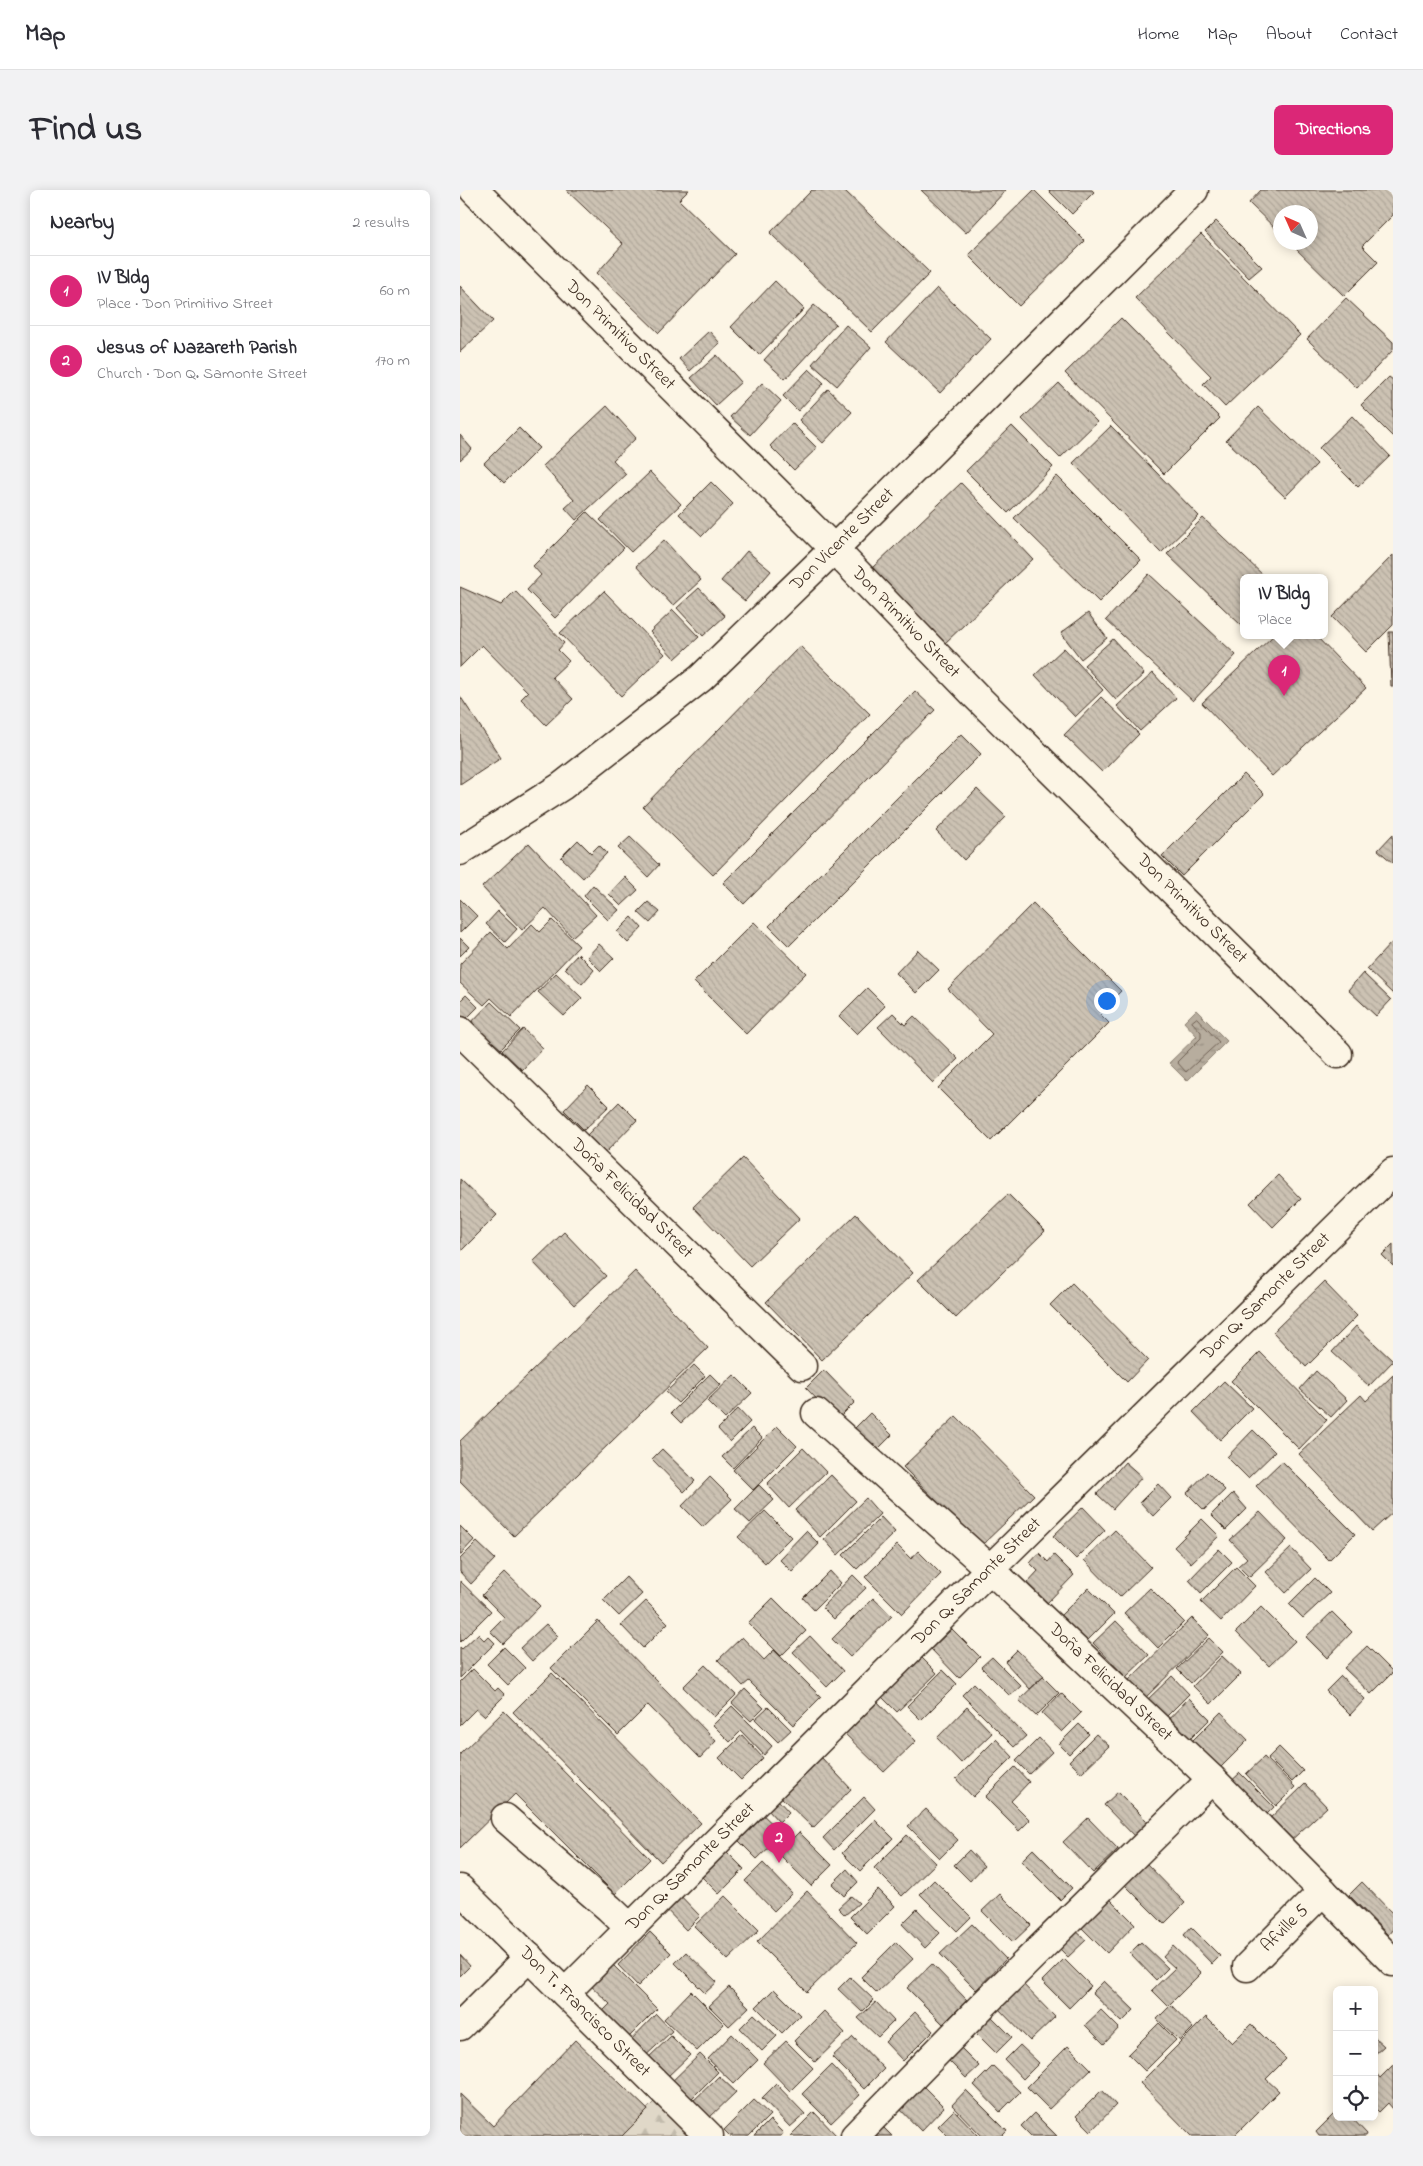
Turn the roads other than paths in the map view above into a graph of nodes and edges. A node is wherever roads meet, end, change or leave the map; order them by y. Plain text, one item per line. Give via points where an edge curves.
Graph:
1 (474, 190) edge
2 (1194, 190) edge
3 (834, 549) junction
4 (460, 851) edge
5 (460, 1031) edge
6 (1338, 1054) dead end
7 (1393, 1172) edge
8 (802, 1366) dead end
9 (816, 1413) dead end
10 (990, 1569) junction
11 (1212, 1779) junction
12 (505, 1818) dead end
13 (460, 1889) edge
14 (1323, 1891) junction
15 (630, 1928) junction
16 (529, 1957) junction
17 (1393, 1962) edge
18 (1247, 1967) dead end
19 (565, 1993) junction
20 (460, 2026) edge
21 (708, 2136) edge
22 (855, 2136) edge

1 - 3 street, Don Primitivo Street
2 - 3 street, Don Vicente Street
3 - 4 street, Don Vicente Street via 701,678 562,786
3 - 6 street, Don Primitivo Street via 976,696
5 - 8 street, Doña Felicidad Street
7 - 10 street, Don Q. Samonte Street
9 - 10 street, Doña Felicidad Street
10 - 11 street, Doña Felicidad Street
10 - 15 street, Don Q. Samonte Street
11 - 14 street, Doña Felicidad Street
11 - 22 street
12 - 15 street
13 - 16 street, Don T. Francisco Street
14 - 17 street, Doña Felicidad Street
14 - 18 street, Afville 5
15 - 19 street, Don Q. Samonte Street
16 - 19 street, Don T. Francisco Street
16 - 20 street
19 - 21 street, Don T. Francisco Street

